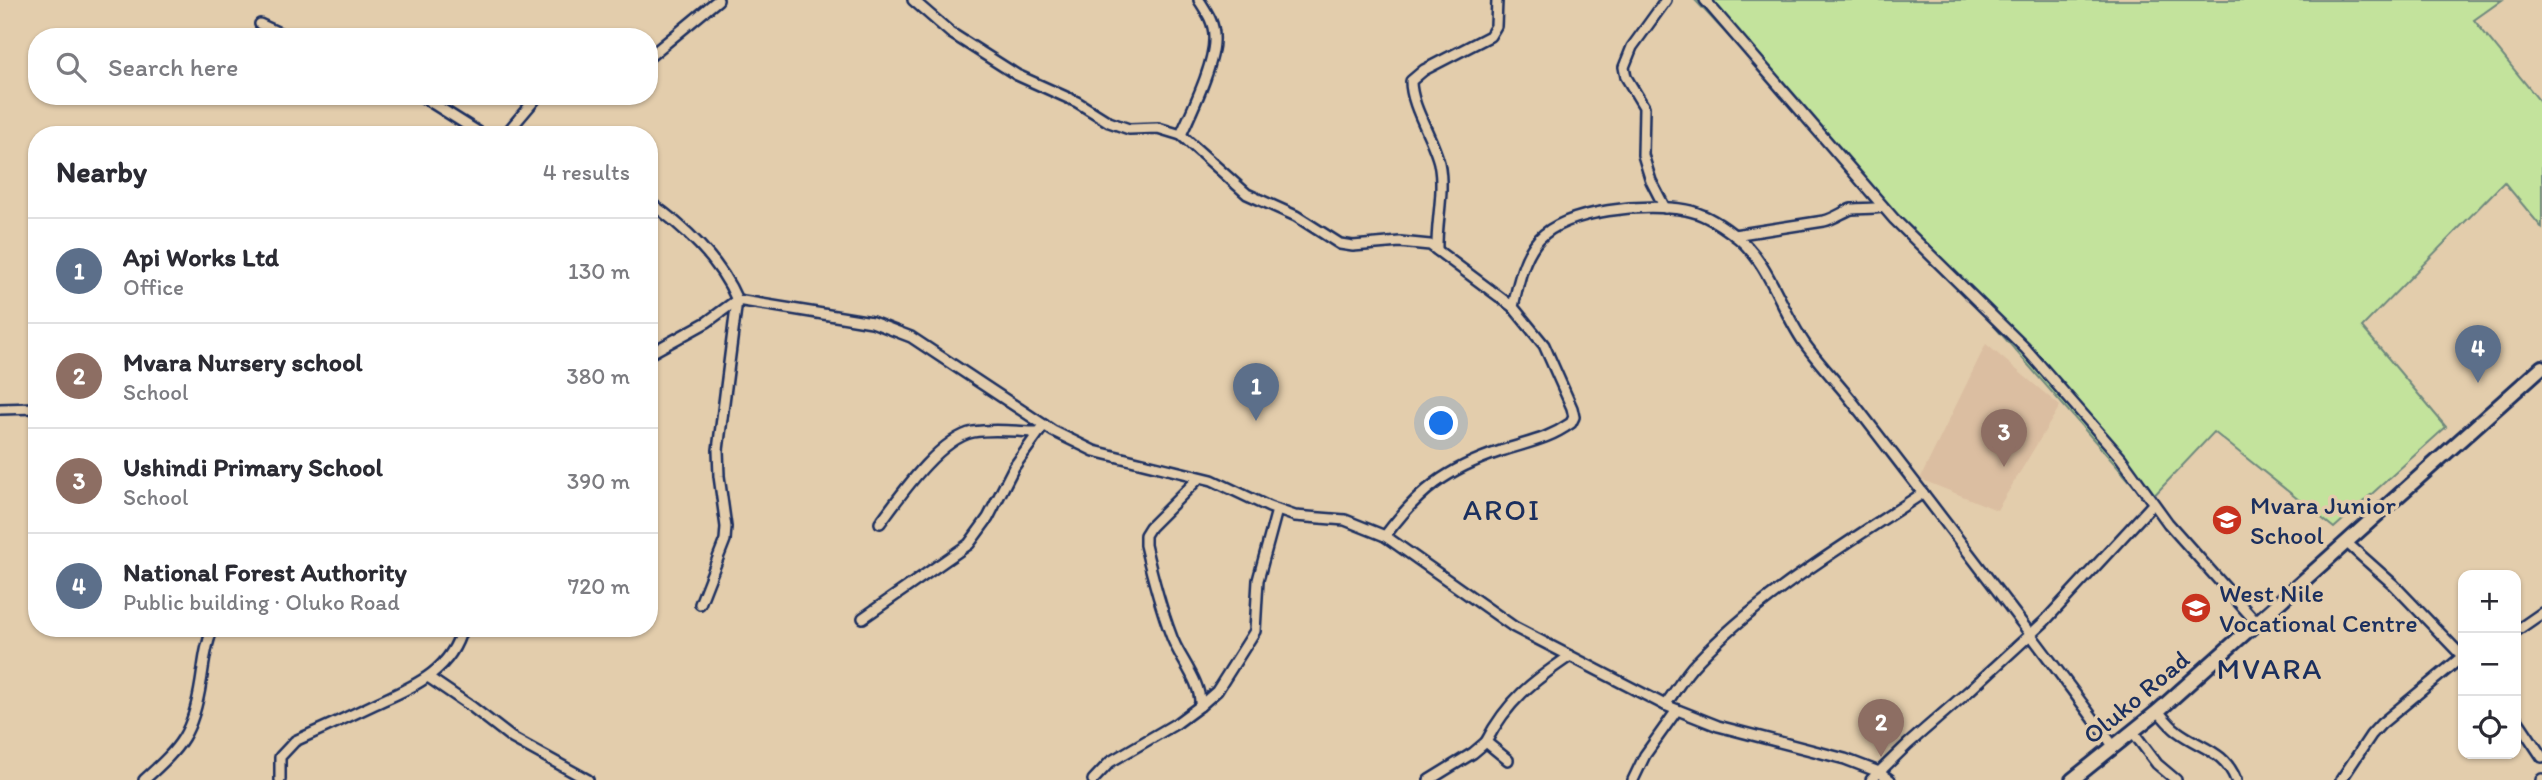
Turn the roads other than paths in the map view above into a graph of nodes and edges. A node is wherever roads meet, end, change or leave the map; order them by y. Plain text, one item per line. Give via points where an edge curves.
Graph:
1 (718, 0) edge
2 (913, 0) edge
3 (1199, 0) edge
4 (1497, 0) edge
5 (1666, 0) edge
6 (1705, 0) edge
7 (260, 24) dead end
8 (269, 28) edge
9 (658, 50) edge
10 (435, 105) edge
11 (530, 105) edge
12 (469, 126) edge
13 (513, 126) edge
14 (1181, 135) junction
15 (1883, 207) junction
16 (1665, 208) junction
17 (658, 209) edge
18 (1734, 235) junction
19 (1437, 250) junction
20 (737, 300) junction
21 (1513, 307) junction
22 (658, 349) edge
23 (2542, 367) edge
24 (28, 408) edge
25 (0, 409) edge
26 (1042, 429) junction
27 (1199, 478) junction
28 (1923, 493) junction
29 (2153, 504) junction
30 (1277, 510) junction
31 (880, 523) dead end
32 (1385, 536) junction
33 (2347, 543) junction
34 (700, 604) dead end
35 (2542, 613) edge
36 (863, 618) dead end
37 (2256, 622) junction
38 (2521, 628) edge
39 (2031, 634) junction
40 (210, 637) edge
41 (459, 637) edge
42 (2458, 652) edge
43 (1570, 656) junction
44 (2458, 661) edge
45 (428, 677) junction
46 (1200, 705) junction
47 (1665, 705) junction
48 (1677, 710) junction
49 (2158, 711) junction
50 (2521, 726) edge
51 (2133, 732) junction
52 (1486, 741) junction
53 (2114, 747) junction
54 (2542, 757) edge
55 (1508, 760) dead end
56 (1879, 772) junction
57 (144, 780) edge
58 (280, 780) edge
59 (589, 780) edge
60 (1093, 780) edge
61 (1429, 780) edge
62 (1633, 780) edge
63 (1871, 780) edge
64 (1890, 780) edge
65 (2072, 780) edge
66 (2176, 780) edge
67 (2236, 780) edge
68 (2341, 780) edge

1 - 9 street
2 - 14 street via 951,33 1017,75 1109,122
3 - 14 street via 1212,23 1214,46
4 - 19 street via 1496,26 1490,36 1411,81 1440,170
5 - 16 street via 1632,47 1624,67 1644,107 1643,155
6 - 15 street
7 - 8 street
10 - 12 street
11 - 13 street
14 - 19 street via 1247,194 1296,216 1340,244 1423,243
15 - 18 street via 1852,209 1824,221
15 - 29 street via 2025,348 2121,458
16 - 18 street via 1688,210
16 - 21 street via 1601,212 1553,228 1531,249
17 - 20 street via 714,261
18 - 28 street via 1770,281 1804,343
19 - 21 street
20 - 22 street
20 - 26 street via 872,322 898,331 955,365
20 - 34 street via 718,450 725,540
21 - 32 street via 1544,345 1572,408 1571,423 1542,439 1481,458 1429,486
23 - 33 main road, Oluko Road
24 - 25 street
26 - 27 street via 1094,451
26 - 31 street via 963,435 919,472
26 - 36 street via 969,544
27 - 30 street via 1233,488
27 - 46 street via 1150,527 1145,545 1171,636 1197,687
28 - 39 street
28 - 47 street via 1786,585 1698,661
29 - 37 street
29 - 39 street
30 - 32 street via 1345,520
30 - 46 street via 1258,580 1255,631 1217,691
32 - 43 street via 1514,627
33 - 37 main road, Oluko Road
33 - 42 street
35 - 38 street
37 - 49 main road, Oluko Road
39 - 53 street
39 - 56 street
40 - 57 street via 191,726 181,745
41 - 45 street via 449,659
43 - 47 street
43 - 52 street via 1522,691
44 - 68 street via 2381,724
45 - 58 street via 295,741 280,757
45 - 59 street via 512,738
46 - 60 street via 1110,762
47 - 48 street
48 - 56 street
48 - 62 street via 1645,754
49 - 51 main road, Oluko Road
49 - 67 street via 2179,733 2222,759
50 - 54 street
51 - 53 main road, Oluko Road
51 - 66 street
52 - 55 street
52 - 61 street
53 - 65 main road, Oluko Road
56 - 63 street
56 - 64 street

